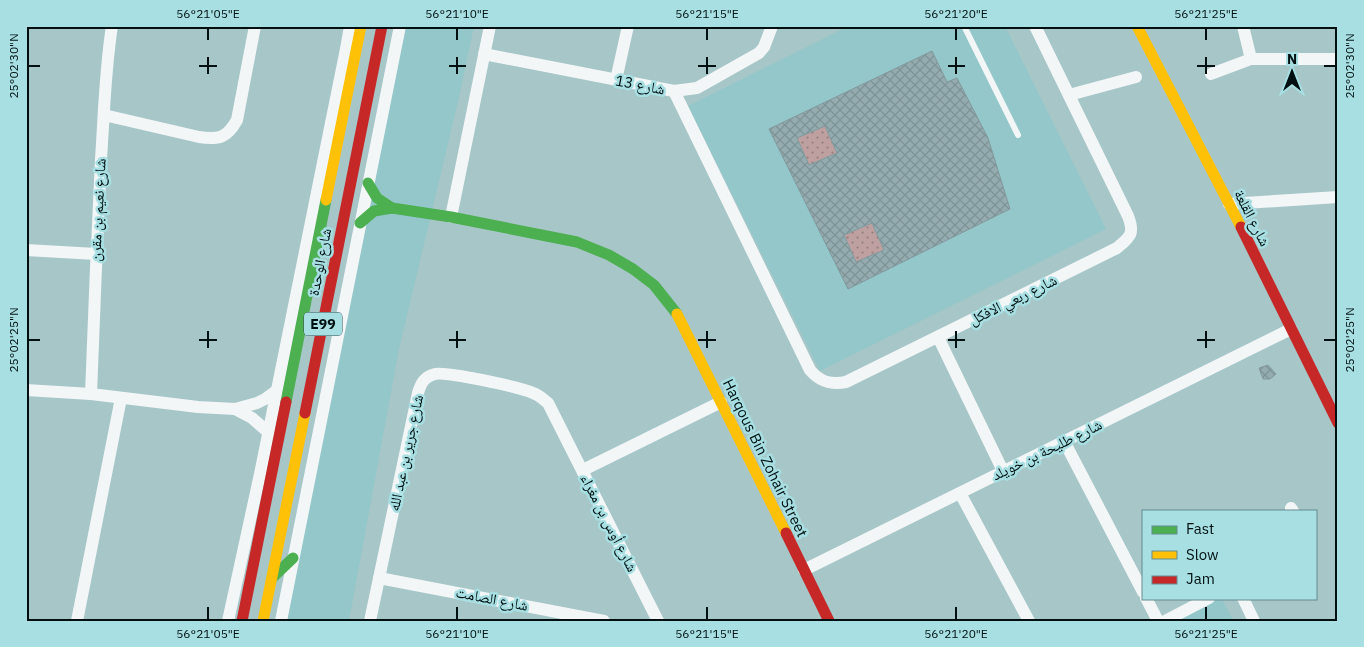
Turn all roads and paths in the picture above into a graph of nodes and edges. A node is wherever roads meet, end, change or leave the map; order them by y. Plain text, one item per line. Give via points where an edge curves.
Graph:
1 (112, 26) edge
2 (255, 26) edge
3 (350, 26) edge
4 (361, 26) edge
5 (382, 26) edge
6 (400, 26) edge
7 (490, 26) edge
8 (628, 26) edge
9 (772, 26) edge
10 (964, 26) edge
11 (1036, 26) edge
12 (1137, 26) edge
13 (1243, 26) edge
14 (346, 49) junction
15 (484, 54) junction
16 (1338, 59) edge
17 (1251, 60) junction
18 (352, 71) junction
19 (1211, 74) dead end
20 (1136, 77) dead end
21 (616, 80) junction
22 (674, 91) junction
23 (1070, 95) junction
24 (104, 115) junction
25 (1018, 135) dead end
26 (368, 182) junction
27 (1338, 197) edge
28 (1229, 204) junction
29 (392, 208) junction
30 (451, 217) junction
31 (360, 223) junction
32 (26, 250) edge
33 (96, 254) junction
34 (334, 267) junction
35 (350, 271) junction
36 (1291, 329) junction
37 (938, 337) junction
38 (290, 347) junction
39 (26, 390) edge
40 (276, 391) junction
41 (91, 394) junction
42 (121, 398) junction
43 (722, 402) junction
44 (235, 409) junction
45 (1338, 423) edge
46 (560, 424) joint
47 (268, 432) junction
48 (1064, 441) junction
49 (583, 470) junction
50 (1003, 472) junction
51 (260, 474) junction
52 (960, 493) junction
53 (267, 494) junction
54 (293, 558) junction
55 (804, 570) junction
56 (272, 578) junction
57 (379, 578) junction
58 (1142, 590) edge
59 (1147, 600) edge
60 (1205, 600) edge
61 (1244, 600) edge
62 (78, 621) edge
63 (228, 621) edge
64 (242, 621) edge
65 (263, 621) edge
66 (280, 621) edge
67 (370, 621) edge
68 (604, 621) edge
69 (658, 621) edge
70 (829, 621) edge
71 (1029, 621) edge
72 (1158, 621) edge
73 (1165, 621) edge
74 (1254, 621) edge

1 - 24 street, شارع نعيم بن مقرن
2 - 24 street via 237,120 224,136 214,139 199,137
3 - 14 street
4 - 18 main road, شارع الوحدة / E99
5 - 34 main road, شارع الوحدة / E99
6 - 26 street
7 - 15 street
8 - 21 street
9 - 22 street, شارع 13 via 759,53 697,88
10 - 25 lane
11 - 23 street
12 - 28 main road, شارع القلعة
13 - 17 street
14 - 18 street
14 - 38 street
15 - 21 street, شارع 13
15 - 30 street
16 - 17 street
17 - 19 street
18 - 38 main road, شارع الوحدة / E99
20 - 23 street
21 - 22 street, شارع 13
22 - 37 street, شارع ربعي الافكل via 816,378 841,383 856,378
23 - 37 street, شارع ربعي الافكل via 1131,224 1130,237 1117,248
24 - 33 street, شارع نعيم بن مقرن
26 - 29 main road via 377,198
26 - 31 street
27 - 28 street
28 - 36 main road, شارع القلعة
29 - 30 main road, Harqous Bin Zohair Street
29 - 31 main road via 374,211
30 - 43 main road, Harqous Bin Zohair Street via 577,242 633,269 654,285 674,309
31 - 35 street
32 - 33 street
33 - 41 street, شارع نعيم بن مقرن
34 - 35 main road
34 - 56 main road, شارع الوحدة / E99
35 - 54 street
36 - 45 main road, شارع القلعة
36 - 48 street, شارع طليحة بن خويلد
37 - 50 street
38 - 40 street
38 - 53 main road, شارع الوحدة / E99
39 - 41 street
40 - 44 street via 257,403
40 - 47 street
41 - 42 street
42 - 44 street
42 - 62 street
43 - 49 street
43 - 55 main road, Harqous Bin Zohair Street
44 - 47 street
46 - 49 street, شارع أوس بن مغراء
46 - 57 street, شارع جرير بن عبد الله via 548,403 519,388 441,373 425,378 418,393
47 - 51 street
48 - 50 street, شارع طليحة بن خويلد
48 - 58 street
49 - 69 street, شارع أوس بن مغراء
50 - 52 street, شارع طليحة بن خويلد
51 - 53 main road
51 - 63 street
52 - 55 street, شارع طليحة بن خويلد
52 - 71 street
53 - 64 main road, شارع الوحدة / E99
54 - 56 main road
54 - 66 street
55 - 70 main road, Harqous Bin Zohair Street
56 - 65 main road, شارع الوحدة / E99
57 - 67 street, شارع جرير بن عبد الله
57 - 68 street, شارع الصامت
59 - 72 street
60 - 73 street
61 - 74 street

